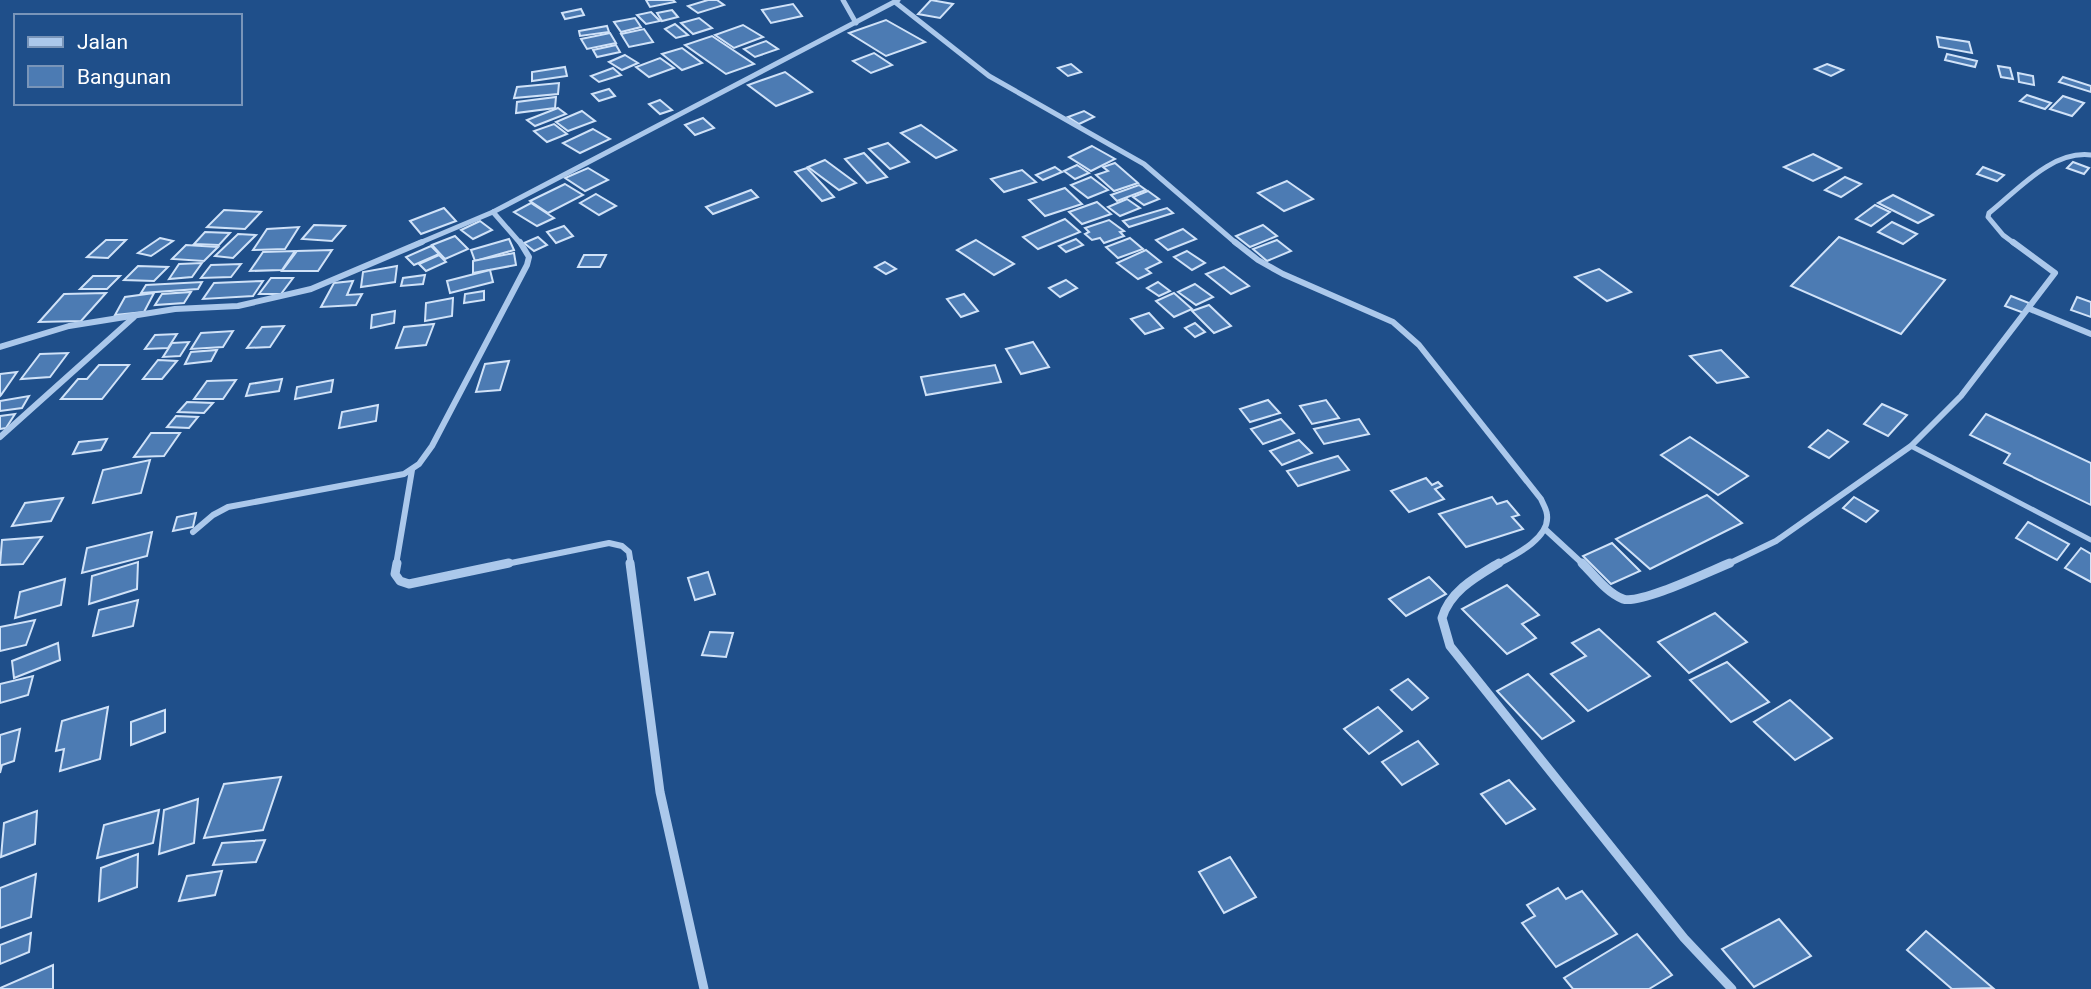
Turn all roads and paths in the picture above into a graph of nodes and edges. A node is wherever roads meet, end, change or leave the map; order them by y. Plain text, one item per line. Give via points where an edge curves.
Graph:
1 (843, 0) edge
2 (897, 1) edge
3 (856, 23) junction
4 (2091, 155) edge
5 (493, 212) junction
6 (2031, 309) junction
7 (134, 317) junction
8 (2091, 334) edge
9 (0, 347) edge
10 (0, 437) edge
11 (1911, 446) junction
12 (412, 470) junction
13 (1546, 530) junction
14 (193, 532) dead end
15 (2091, 540) edge
16 (704, 989) edge
17 (1732, 989) edge

1 - 3 street
2 - 3 street
2 - 13 street via 933,35 989,76 1144,164 1258,260 1393,322 1419,345 1547,507 1550,522
3 - 5 street
4 - 6 street via 2059,158 1989,214 2003,235 2055,273
5 - 7 street via 298,292 238,306 175,309
5 - 12 street via 516,236 529,257 527,265 432,446
6 - 8 street
6 - 11 street via 1950,408
7 - 9 street via 69,326
7 - 10 street
11 - 13 street via 1776,541 1647,597 1625,600 1612,592
11 - 15 lane
12 - 14 street via 228,507
12 - 16 street via 395,574 400,581 410,584 609,543 629,552 660,792
13 - 17 street via 1454,596 1443,612 1442,623 1450,646 1684,938

